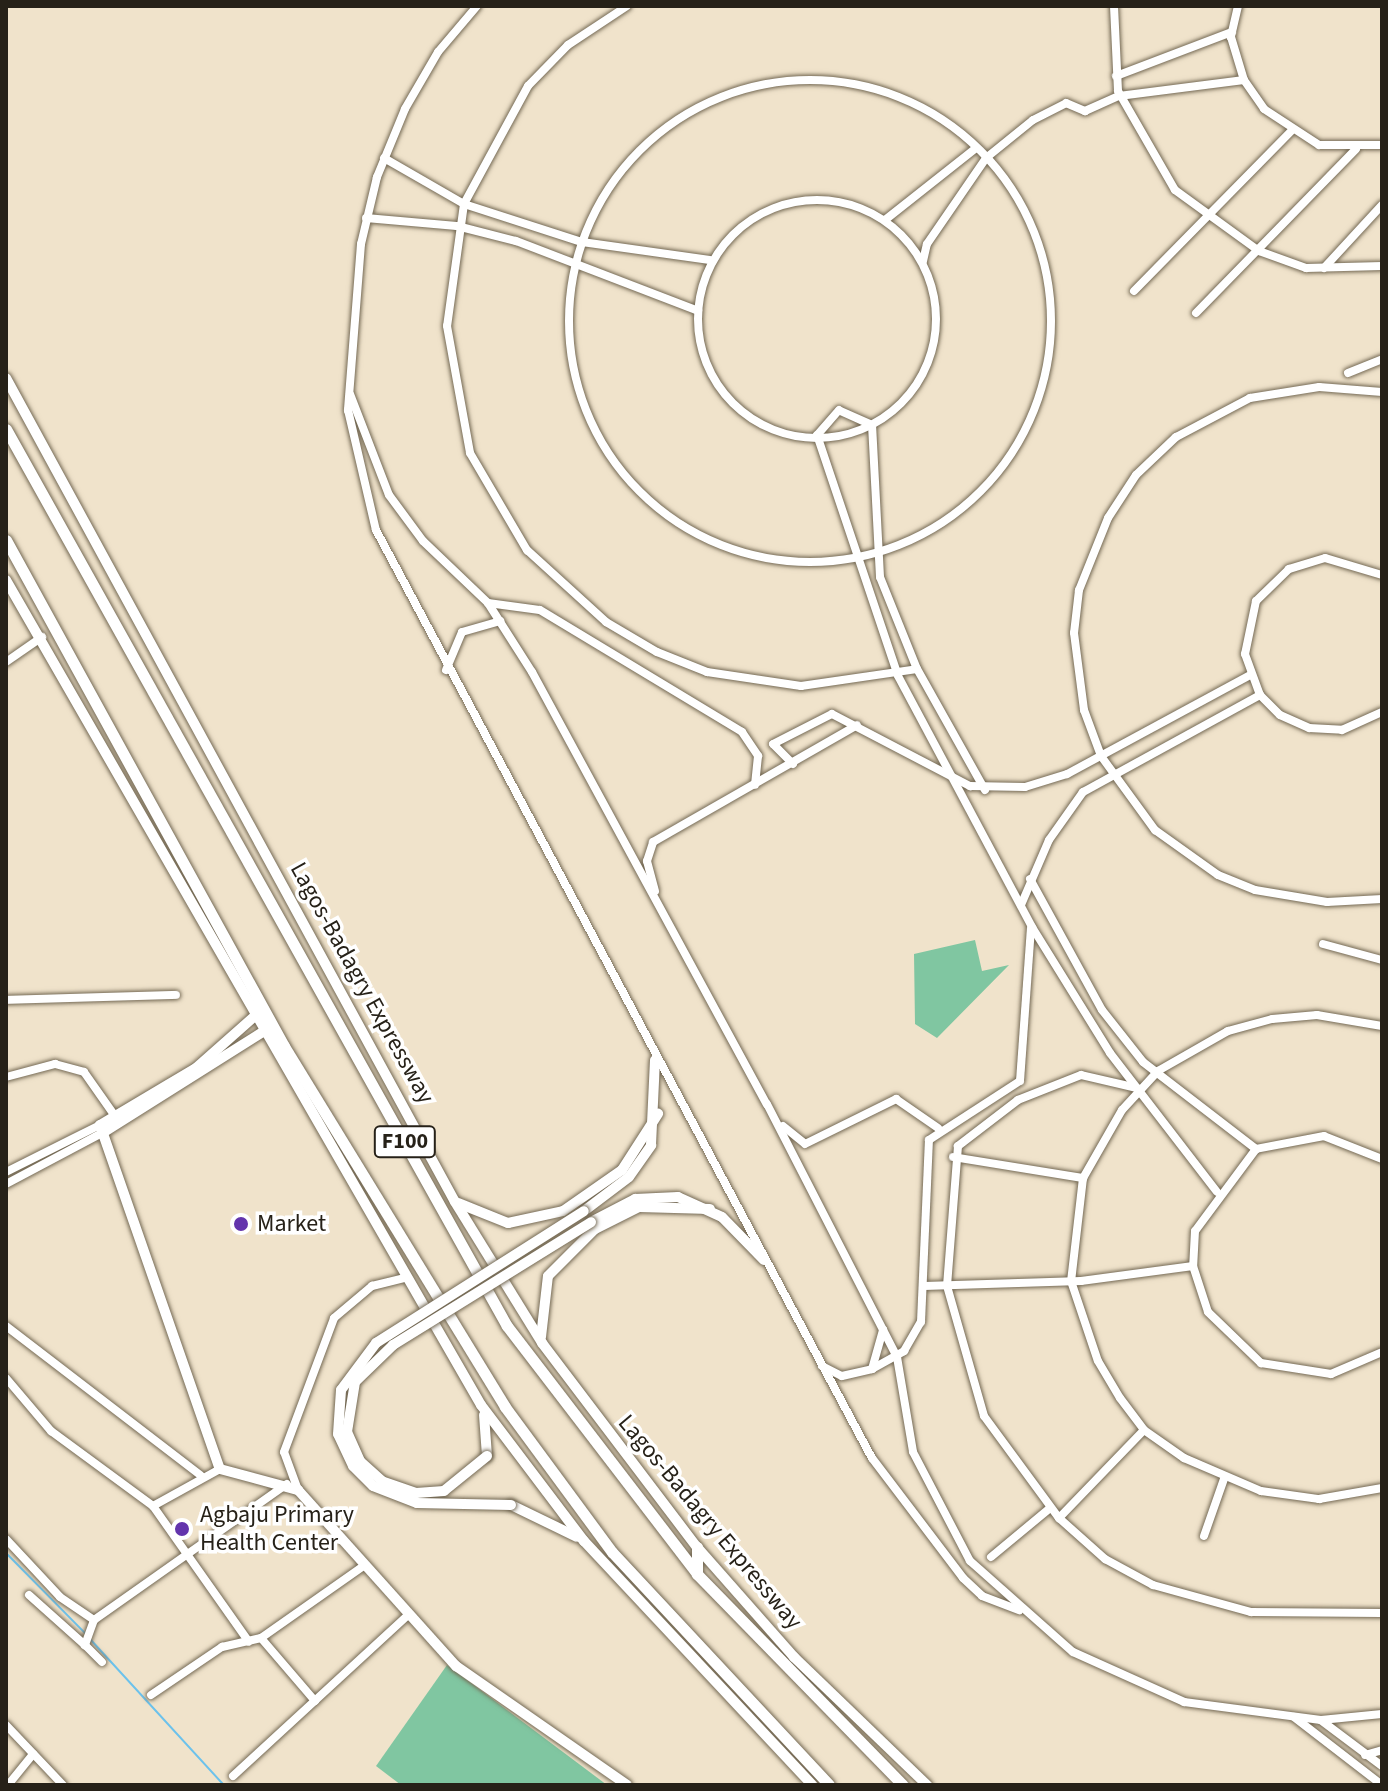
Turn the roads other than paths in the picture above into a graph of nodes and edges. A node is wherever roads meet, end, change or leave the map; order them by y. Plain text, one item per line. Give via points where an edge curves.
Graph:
1 (477, 6) edge
2 (627, 6) edge
3 (1114, 6) edge
4 (1238, 6) edge
5 (1232, 32) junction
6 (1116, 76) junction
7 (1244, 80) junction
8 (1119, 96) junction
9 (1291, 131) junction
10 (1382, 145) edge
11 (975, 149) junction
12 (1356, 149) junction
13 (384, 158) junction
14 (986, 158) junction
15 (464, 204) junction
16 (1382, 205) edge
17 (366, 218) junction
18 (1205, 218) junction
19 (885, 220) junction
20 (457, 226) junction
21 (582, 242) junction
22 (1259, 251) junction
23 (710, 260) junction
24 (923, 261) junction
25 (577, 265) junction
26 (1382, 266) edge
27 (1324, 268) junction
28 (1134, 291) dead end
29 (698, 311) junction
30 (1196, 313) dead end
31 (1382, 359) edge
32 (1348, 373) dead end
33 (6, 378) edge
34 (348, 389) junction
35 (1382, 392) edge
36 (872, 425) junction
37 (6, 429) edge
38 (818, 439) junction
39 (6, 540) edge
40 (880, 552) junction
41 (857, 559) junction
42 (1382, 575) edge
43 (6, 580) edge
44 (488, 603) junction
45 (500, 621) junction
46 (42, 637) junction
47 (6, 662) edge
48 (917, 669) junction
49 (446, 672) junction
50 (1250, 675) junction
51 (898, 676) junction
52 (1260, 695) junction
53 (1382, 712) edge
54 (857, 725) junction
55 (1101, 756) junction
56 (793, 764) junction
57 (1111, 774) junction
58 (951, 776) junction
59 (755, 785) junction
60 (985, 790) junction
61 (1030, 879) junction
62 (1382, 899) edge
63 (659, 905) junction
64 (1021, 905) junction
65 (1032, 927) junction
66 (1323, 944) dead end
67 (1382, 960) edge
68 (176, 995) dead end
69 (6, 1000) edge
70 (256, 1015) junction
71 (1382, 1026) edge
72 (263, 1032) junction
73 (655, 1060) junction
74 (1158, 1071) junction
75 (6, 1077) edge
76 (1140, 1089) junction
77 (767, 1104) junction
78 (658, 1114) junction
79 (117, 1120) junction
80 (102, 1128) junction
81 (938, 1128) junction
82 (1256, 1149) junction
83 (47, 1156) junction
84 (953, 1157) junction
85 (1382, 1159) edge
86 (6, 1172) edge
87 (1083, 1178) junction
88 (6, 1184) edge
89 (1217, 1192) junction
90 (455, 1202) junction
91 (710, 1209) junction
92 (764, 1260) junction
93 (1193, 1266) junction
94 (404, 1278) junction
95 (1071, 1281) junction
96 (924, 1286) junction
97 (947, 1286) junction
98 (6, 1326) edge
99 (883, 1330) junction
100 (542, 1343) junction
101 (897, 1357) junction
102 (1380, 1357) edge
103 (822, 1365) junction
104 (872, 1369) junction
105 (6, 1378) edge
106 (481, 1405) junction
107 (1144, 1430) junction
108 (220, 1469) junction
109 (200, 1475) junction
110 (1224, 1479) junction
111 (287, 1484) junction
112 (1382, 1488) edge
113 (298, 1490) junction
114 (153, 1506) junction
115 (1050, 1508) junction
116 (1059, 1518) junction
117 (1204, 1536) dead end
118 (6, 1539) edge
119 (584, 1541) junction
120 (697, 1547) junction
121 (183, 1555) junction
122 (991, 1557) dead end
123 (365, 1565) junction
124 (697, 1574) junction
125 (29, 1595) dead end
126 (1019, 1610) junction
127 (1382, 1613) edge
128 (408, 1615) junction
129 (94, 1620) junction
130 (261, 1638) junction
131 (249, 1642) junction
132 (86, 1643) junction
133 (102, 1662) dead end
134 (151, 1695) dead end
135 (315, 1701) junction
136 (1382, 1714) edge
137 (1294, 1717) junction
138 (1321, 1720) junction
139 (6, 1725) edge
140 (1382, 1750) edge
141 (33, 1754) junction
142 (1365, 1755) junction
143 (1382, 1766) edge
144 (233, 1776) dead end
145 (8, 1785) edge
146 (63, 1785) edge
147 (627, 1785) edge
148 (812, 1785) edge
149 (829, 1785) edge
150 (903, 1785) edge
151 (927, 1785) edge
152 (1382, 1785) edge

1 - 13 street via 419,82
2 - 15 street via 568,45 528,86
3 - 6 street
4 - 5 street
5 - 6 street
5 - 7 street
6 - 8 street
7 - 8 street
7 - 9 street
8 - 14 street via 1085,111 1066,103
8 - 18 street via 1160,171
9 - 12 street via 1319,145
9 - 18 street
10 - 12 street
11 - 14 street
11 - 19 street
11 - 21 street via 942,117 852,80 756,83 715,96 638,152 616,175
12 - 22 street
13 - 15 street
13 - 17 street
14 - 24 street via 927,244
14 - 40 street via 1029,218 1043,256 1053,332 1044,388 997,477 946,522
15 - 20 street
15 - 21 street
16 - 27 street
17 - 20 street
17 - 34 street
18 - 22 street
18 - 28 street
19 - 23 street via 842,204 781,204 750,218
19 - 24 street
20 - 25 street
20 - 51 street via 447,326 470,453 527,550 564,588 606,622 707,672 801,686
21 - 23 street
21 - 25 street
22 - 27 street
22 - 30 street
23 - 29 street
24 - 36 street via 936,324 928,365 904,400
25 - 29 street
25 - 41 street via 570,315 575,375 590,421 631,481 668,514 725,547 790,562
26 - 27 street
29 - 38 street via 707,367 735,406 780,432
31 - 32 street
33 - 90 main road, Lagos-Badagry Expressway
34 - 44 street via 380,477 406,522
34 - 49 street via 353,450 376,530 417,601
35 - 55 street via 1319,387 1250,398 1176,437 1136,475 1108,518 1079,590 1076,669
36 - 38 street
36 - 38 street via 839,410
36 - 40 street
37 - 124 highway, Lagos-Badagry Expressway / F100 via 462,1251 544,1377
38 - 41 street
39 - 149 highway, F100 via 284,1046 505,1407 640,1585
40 - 41 street
40 - 48 street via 880,577
41 - 51 street
42 - 50 street via 1325,558 1276,577 1249,617
43 - 46 main road
44 - 45 street
44 - 59 street via 560,620 742,732 758,756
45 - 49 street via 462,632
45 - 63 street
46 - 47 street
46 - 70 main road
48 - 51 street
48 - 60 street
49 - 73 street
50 - 52 street
50 - 55 street
51 - 58 street
52 - 53 street via 1280,715 1327,730
52 - 57 street
54 - 56 street
54 - 56 street via 832,714 773,744
54 - 58 street
55 - 57 street
55 - 60 street via 1047,781
56 - 59 street
57 - 61 street via 1075,802
57 - 62 street via 1155,830 1218,875 1291,898
58 - 60 street
58 - 64 street
59 - 63 street via 653,842 647,861
61 - 64 street
61 - 74 street via 1102,1010
63 - 77 street
64 - 65 street
65 - 76 street
65 - 81 street via 1020,1081
66 - 67 street
68 - 69 street
70 - 72 main road
70 - 79 main road via 196,1068
71 - 74 street via 1317,1015 1272,1019 1228,1031
72 - 79 main road
72 - 94 main road
73 - 78 main road
73 - 92 street
74 - 76 street
74 - 82 street
75 - 79 street via 55,1064 84,1072
76 - 84 street via 1081,1075 1028,1094 963,1139
76 - 87 street
76 - 89 street
77 - 81 street via 792,1139 805,1144 896,1099
77 - 99 street
78 - 90 main road via 622,1170 563,1211 508,1223
78 - 119 main road, bridge via 637,1168 584,1211 376,1343 341,1390 338,1434 353,1466 373,1486 417,1503 511,1505
79 - 80 main road
80 - 83 street
80 - 108 main road
81 - 96 street via 928,1147
82 - 85 street via 1324,1136
82 - 89 street
83 - 86 street
83 - 88 street
84 - 87 street
84 - 97 street
87 - 95 street
89 - 93 street via 1195,1231
90 - 100 main road, Lagos-Badagry Expressway
91 - 92 main road
91 - 100 main road via 639,1207 578,1242 543,1288
91 - 106 main road, bridge via 652,1195 591,1222 393,1345 355,1382 347,1432 360,1461 382,1481 416,1493 444,1491 487,1456
92 - 103 street
93 - 95 street
93 - 102 street via 1208,1312 1261,1363 1331,1374
94 - 106 main road
94 - 113 street via 372,1286 334,1318 284,1452
95 - 97 street
95 - 107 street via 1098,1361
96 - 97 street
96 - 101 street via 921,1322
97 - 115 street via 984,1416
98 - 109 street
99 - 101 street
99 - 104 street
100 - 120 main road, Lagos-Badagry Expressway
101 - 104 street
101 - 126 street via 913,1452 930,1496 970,1561
103 - 104 street via 842,1376
103 - 126 street via 889,1487 937,1550 982,1596
105 - 114 street via 51,1431
106 - 119 main road
107 - 110 street
107 - 116 street
108 - 109 street
108 - 111 main road
109 - 114 street
110 - 112 street via 1319,1499
110 - 117 street
111 - 113 main road
111 - 121 street
113 - 123 main road
114 - 121 street
115 - 116 street
115 - 122 street
116 - 127 street via 1105,1559 1203,1602 1305,1617
118 - 129 street via 60,1597
119 - 148 main road
120 - 124 highway
120 - 151 main road, Lagos-Badagry Expressway via 794,1657
121 - 129 street
121 - 131 street
123 - 128 main road
123 - 130 street
124 - 150 highway, Lagos-Badagry Expressway / F100
125 - 132 street
126 - 137 street via 1073,1652 1133,1683 1184,1702
128 - 135 street
128 - 147 main road via 456,1666
129 - 132 street
130 - 131 street
130 - 135 street
131 - 134 street via 222,1647
132 - 133 street
135 - 144 street
136 - 138 street
137 - 138 street
137 - 152 street
138 - 142 street
139 - 141 street
140 - 142 street
141 - 145 street
141 - 146 street
142 - 143 street

